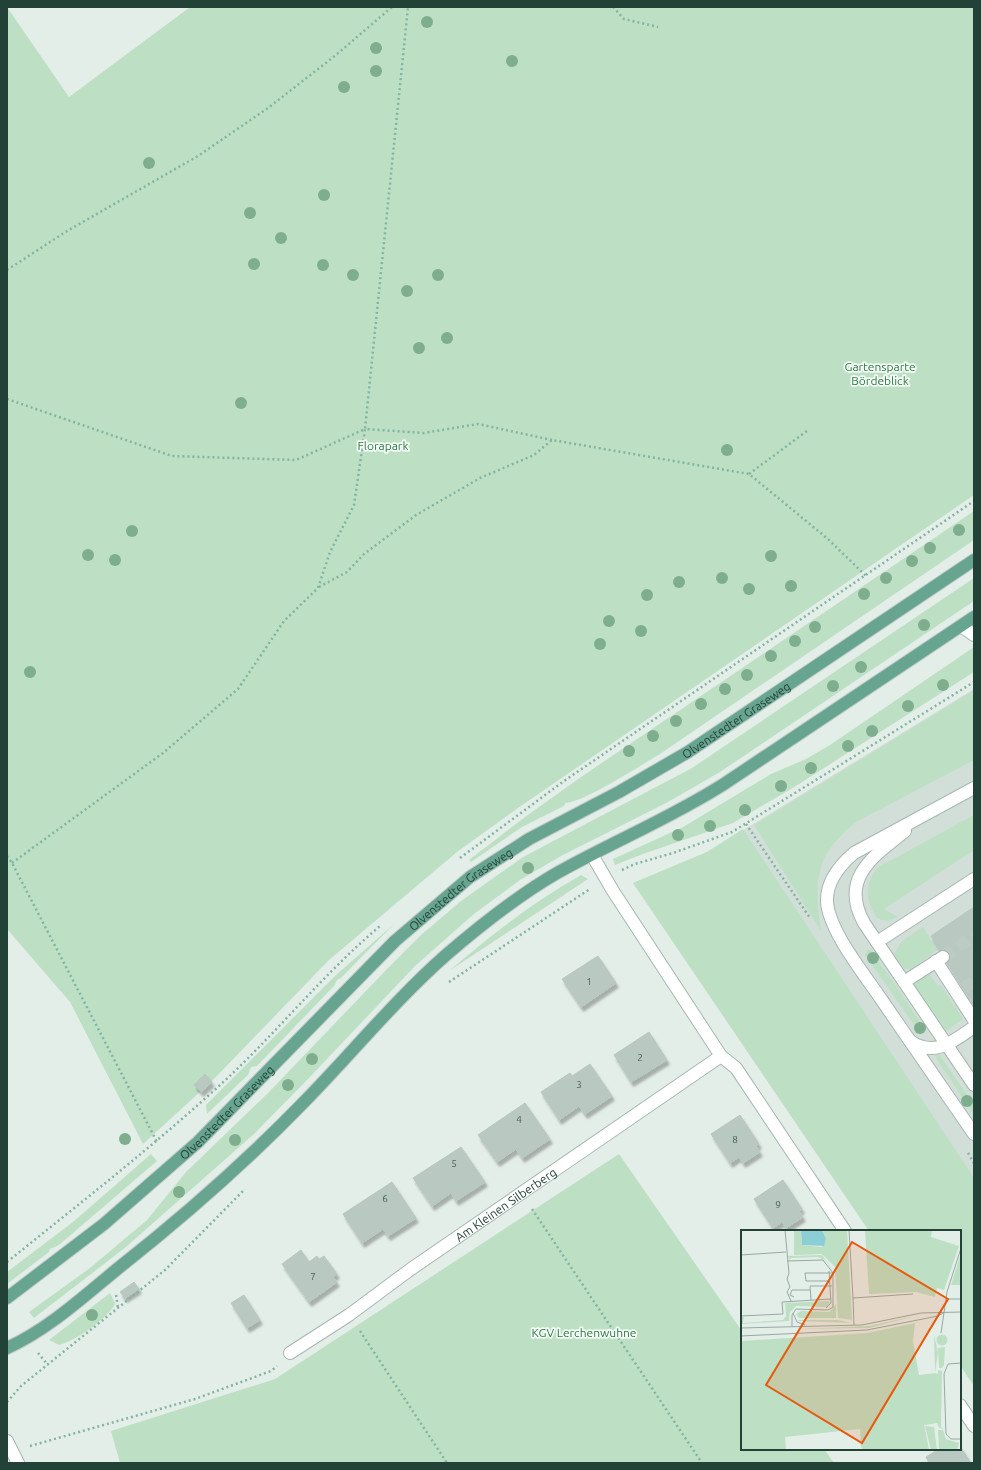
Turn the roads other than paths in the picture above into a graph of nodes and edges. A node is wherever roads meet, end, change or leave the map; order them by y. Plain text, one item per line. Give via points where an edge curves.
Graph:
1 (974, 560) edge
2 (974, 617) edge
3 (961, 626) junction
4 (974, 635) edge
5 (974, 788) edge
6 (928, 812) junction
7 (592, 855) junction
8 (974, 880) edge
9 (877, 942) junction
10 (904, 982) junction
11 (974, 1020) edge
12 (974, 1027) edge
13 (909, 1041) junction
14 (947, 1045) junction
15 (721, 1056) junction
16 (973, 1081) edge
17 (974, 1134) edge
18 (844, 1230) edge
19 (7, 1298) edge
20 (7, 1348) edge
21 (290, 1353) road end
22 (961, 1406) edge
23 (974, 1426) edge
24 (10, 1446) edge
25 (18, 1463) edge

1 - 19 main road, Olvenstedter Graseweg via 704,742 619,792 529,839 464,881 395,941 198,1142 104,1224
2 - 3 main road
3 - 4 street
3 - 7 main road via 703,798
5 - 6 street
6 - 9 street via 878,852 858,878 855,892 857,907
6 - 13 street via 854,853 835,873 827,894 829,912 839,935
7 - 15 street
7 - 20 main road via 542,882 465,939 427,972 269,1136 188,1211 72,1306 26,1339
8 - 9 street
9 - 10 street
10 - 11 street via 939,959 960,991
10 - 14 street
12 - 14 street
13 - 14 street via 924,1048 937,1049
13 - 17 street
14 - 16 street
15 - 18 street via 736,1068
15 - 21 street, Am Kleinen Silberberg via 411,1269 349,1315
22 - 23 street
24 - 25 street

